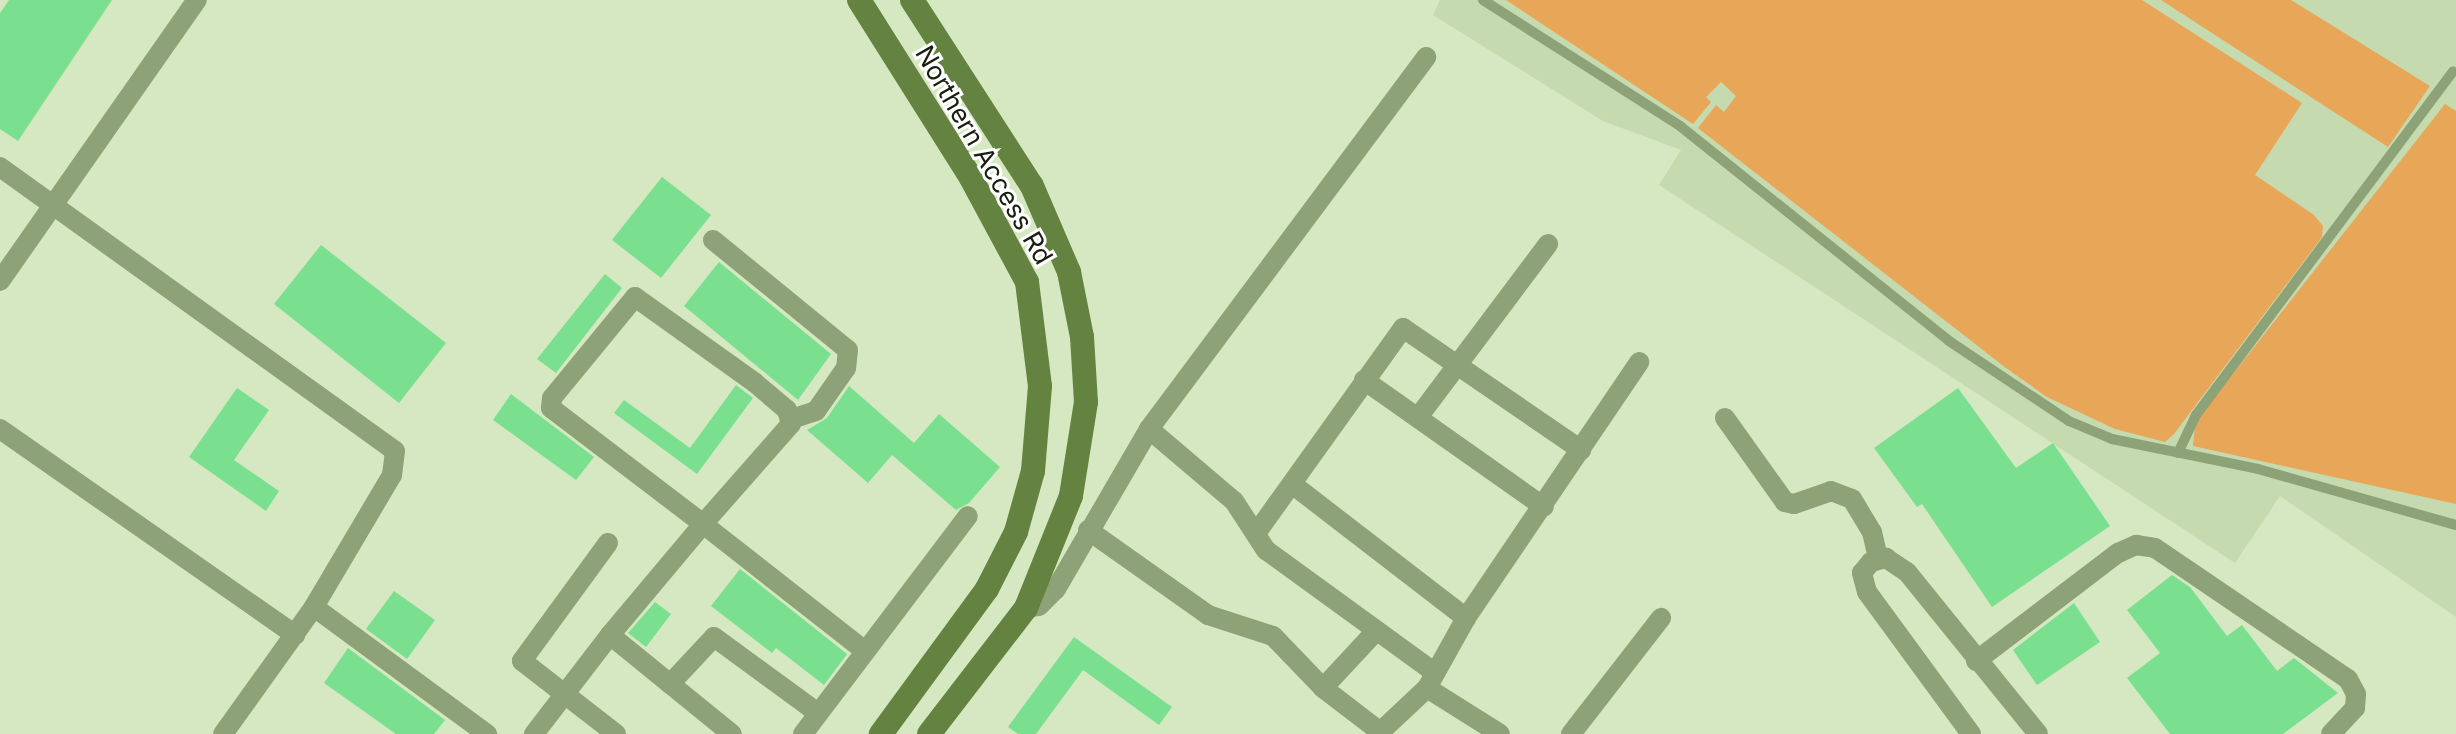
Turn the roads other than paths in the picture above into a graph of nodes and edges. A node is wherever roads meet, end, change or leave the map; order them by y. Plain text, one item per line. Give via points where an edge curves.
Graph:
1 (197, 0) edge
2 (859, 0) edge
3 (912, 0) edge
4 (1483, 0) edge
5 (1426, 57) dead end
6 (2453, 71) dead end
7 (0, 167) edge
8 (53, 205) junction
9 (713, 240) dead end
10 (1548, 244) dead end
11 (0, 281) edge
12 (1639, 362) dead end
13 (1456, 364) junction
14 (1364, 380) junction
15 (1419, 416) junction
16 (1725, 418) dead end
17 (792, 419) junction
18 (0, 429) edge
19 (1149, 429) junction
20 (1581, 450) junction
21 (2178, 453) junction
22 (1292, 484) junction
23 (1544, 507) junction
24 (968, 516) dead end
25 (703, 524) junction
26 (2456, 525) edge
27 (1088, 530) junction
28 (1257, 532) junction
29 (608, 543) dead end
30 (1878, 559) junction
31 (314, 607) junction
32 (1026, 608) junction
33 (1466, 618) junction
34 (1661, 618) dead end
35 (957, 630) junction
36 (1375, 632) junction
37 (295, 635) junction
38 (610, 635) junction
39 (865, 651) junction
40 (989, 652) junction
41 (1976, 661) junction
42 (1430, 680) junction
43 (670, 684) junction
44 (1323, 688) junction
45 (563, 695) junction
46 (818, 713) junction
47 (1378, 732) edge
48 (223, 734) edge
49 (487, 734) edge
50 (534, 734) edge
51 (616, 734) edge
52 (732, 734) edge
53 (803, 734) edge
54 (881, 734) edge
55 (929, 734) edge
56 (1500, 734) edge
57 (1571, 734) edge
58 (1971, 734) edge
59 (2038, 734) edge
60 (2331, 734) edge

1 - 8 street
2 - 35 main road, Northern Access Rd via 971,178 1027,282 1040,386 1033,471 1016,532 987,589
3 - 32 main road, Northern Access Rd via 1032,186 1069,272 1079,324 1086,402 1071,496
4 - 21 lane via 1680,126 1940,334 2035,400 2091,432
5 - 19 street
6 - 21 lane via 2196,415
7 - 8 street
8 - 11 street
8 - 31 street via 395,451 392,475
9 - 17 street via 848,350 846,368 816,411
10 - 13 street
12 - 20 street
13 - 14 street via 1403,328
13 - 15 street
13 - 20 street
14 - 15 street
14 - 22 street
15 - 23 street
16 - 30 street via 1785,502 1794,504 1831,491 1852,499 1872,532
17 - 25 street
17 - 25 street via 754,382 644,298 632,300 550,405
18 - 37 street
19 - 27 street
19 - 28 street via 1234,501
20 - 23 street
21 - 26 lane via 2258,469
22 - 28 street
22 - 33 street
23 - 33 street
24 - 39 street
25 - 38 street
25 - 39 street
27 - 32 street via 1046,601
27 - 44 street via 1208,615 1273,636
28 - 36 street via 1266,550
29 - 45 street via 523,659
30 - 41 street via 1894,561 1907,572
30 - 58 street via 1862,573 1867,592
31 - 37 street
31 - 49 street
32 - 40 main road, Northern Access Rd
33 - 42 street
34 - 57 street
35 - 40 main road
35 - 54 main road, Northern Access Rd
36 - 42 street
36 - 44 street
37 - 48 street
38 - 43 street
38 - 45 street
39 - 46 street
40 - 55 main road, Northern Access Rd
41 - 59 street
41 - 60 street via 2118,553 2136,545 2155,548 2348,679 2356,694 2355,708
42 - 47 street
42 - 56 street
43 - 46 street via 714,637
43 - 52 street
44 - 47 street
45 - 50 street
45 - 51 street
46 - 53 street

